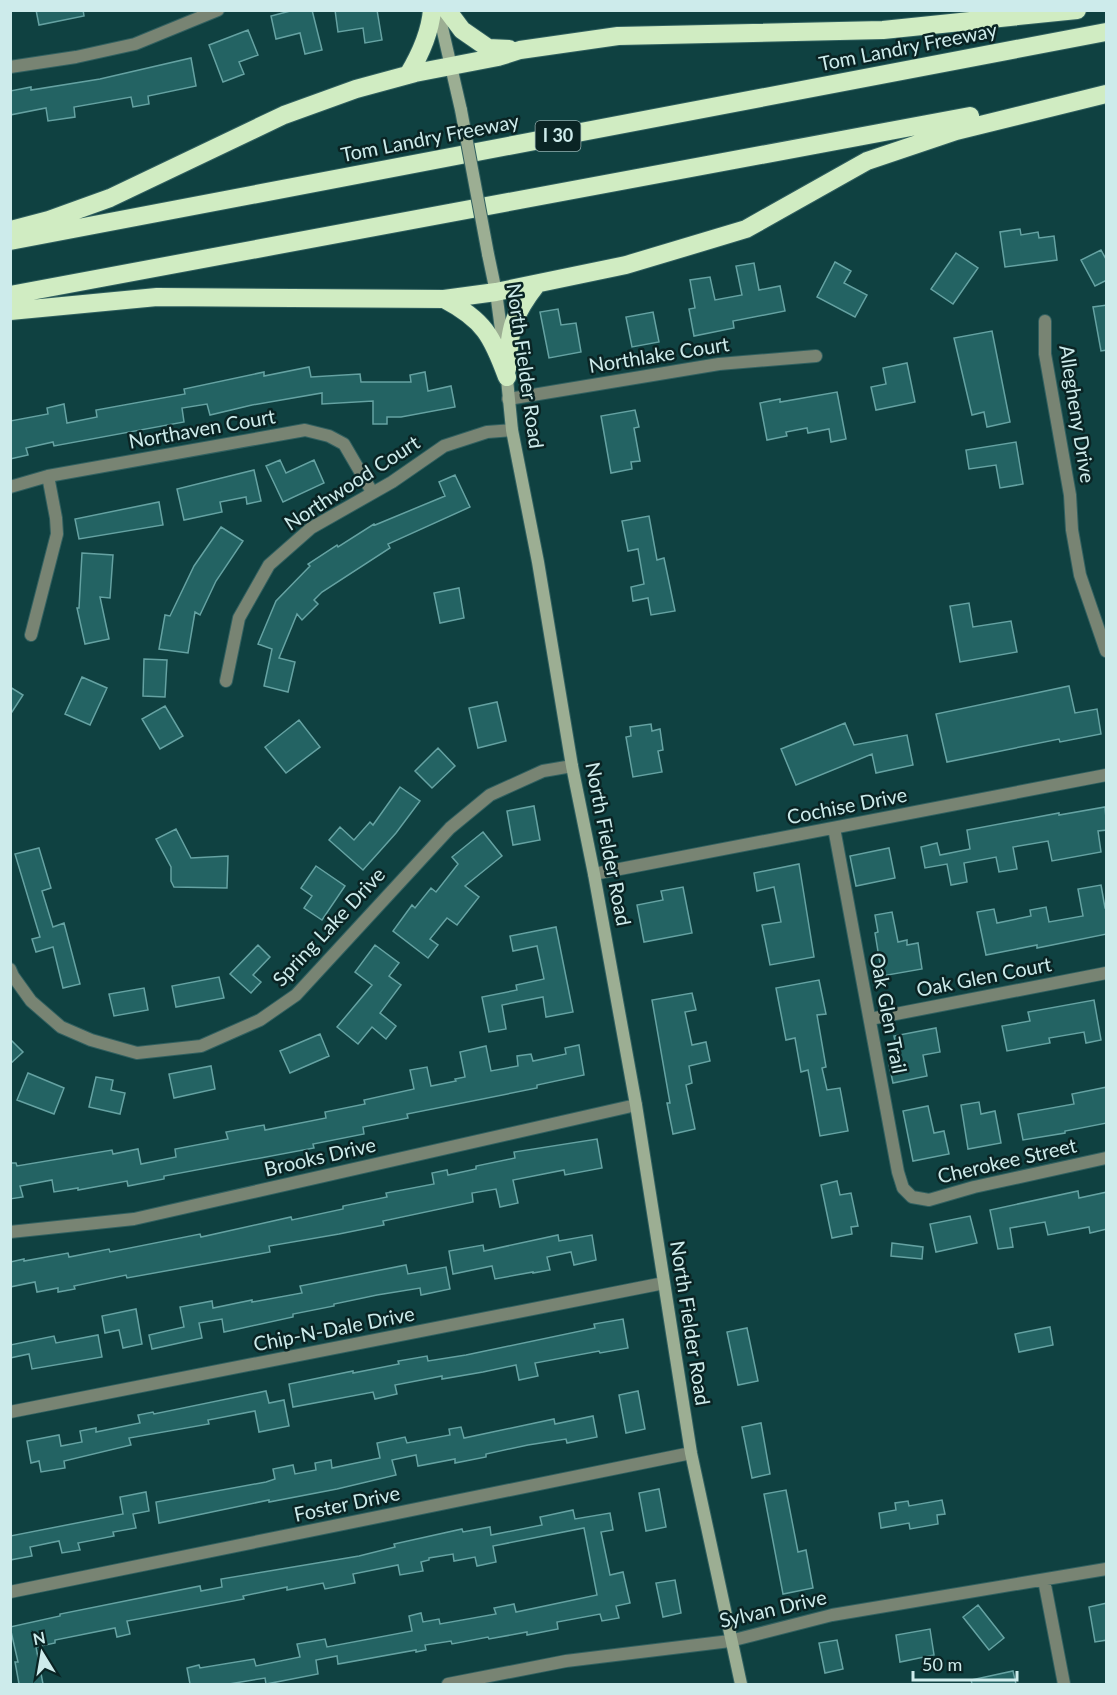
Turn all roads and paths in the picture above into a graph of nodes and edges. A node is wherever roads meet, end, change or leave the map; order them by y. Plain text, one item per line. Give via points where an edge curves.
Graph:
1 (218, 10) edge
2 (432, 10) edge
3 (438, 10) edge
4 (447, 10) edge
5 (1077, 10) edge
6 (1107, 32) edge
7 (520, 50) junction
8 (452, 64) junction
9 (10, 66) edge
10 (408, 75) junction
11 (1107, 92) edge
12 (10, 230) edge
13 (10, 241) edge
14 (537, 284) junction
15 (496, 292) junction
16 (10, 295) edge
17 (444, 299) junction
18 (10, 311) edge
19 (1045, 321) dead end
20 (816, 356) dead end
21 (507, 377) junction
22 (507, 399) junction
23 (512, 430) junction
24 (48, 476) junction
25 (10, 487) edge
26 (372, 492) junction
27 (31, 635) dead end
28 (1107, 651) edge
29 (226, 681) dead end
30 (572, 766) junction
31 (1107, 775) edge
32 (834, 828) junction
33 (594, 874) junction
34 (10, 969) edge
35 (1107, 973) edge
36 (870, 1019) junction
37 (636, 1105) junction
38 (1107, 1158) edge
39 (916, 1199) joint
40 (10, 1232) edge
41 (664, 1283) junction
42 (10, 1412) edge
43 (691, 1453) junction
44 (1107, 1569) edge
45 (1044, 1580) junction
46 (10, 1592) edge
47 (730, 1641) junction
48 (448, 1684) edge
49 (741, 1684) edge
50 (1064, 1684) edge

1 - 9 street via 135,44
2 - 10 highway via 425,42
3 - 8 main road, North Fielder Road
4 - 7 highway via 462,30 488,48
5 - 7 highway via 884,30 618,36
6 - 13 highway, Tom Landry Freeway / I 30
7 - 8 highway
8 - 10 highway
8 - 15 main road, North Fielder Road, bridge
10 - 12 highway via 284,115 110,198
11 - 14 highway via 956,131 867,161 746,229 626,266
11 - 16 highway
14 - 15 highway
14 - 21 highway via 513,322
15 - 17 highway
15 - 21 main road, North Fielder Road
17 - 18 highway via 157,297
17 - 21 highway via 466,310 481,324 495,345
19 - 28 street, Allegheny Drive via 1045,354 1080,575
20 - 22 street, Northlake Court via 719,364
21 - 22 main road, North Fielder Road
22 - 23 main road, North Fielder Road
23 - 26 street, Northwood Court via 487,432 444,446
23 - 30 main road, North Fielder Road
24 - 25 street, Northaven Court
24 - 26 street, Northaven Court via 305,430 344,444
24 - 27 street via 57,534
26 - 29 street, Northwood Court via 311,528 269,565 239,618
30 - 33 main road, North Fielder Road
30 - 34 street, Spring Lake Drive via 543,771 490,795 450,828 296,995 260,1020 201,1046 137,1053 61,1028 31,1000
31 - 32 street, Cochise Drive
32 - 33 street, Cochise Drive
32 - 36 street, Oak Glen Trail
33 - 37 main road, North Fielder Road
35 - 36 street, Oak Glen Court
36 - 39 street, Oak Glen Trail via 898,1172 903,1188
37 - 40 street, Brooks Drive via 134,1219
37 - 41 main road, North Fielder Road
38 - 39 street, Cherokee Street via 929,1200
41 - 42 street, Chip-N-Dale Drive
41 - 43 main road, North Fielder Road
43 - 46 street, Foster Drive
43 - 47 main road, North Fielder Road
44 - 45 street, Sylvan Drive
45 - 47 street, Sylvan Drive via 832,1615
45 - 50 street
47 - 48 street, Sylvan Drive via 566,1661
47 - 49 main road, North Fielder Road

